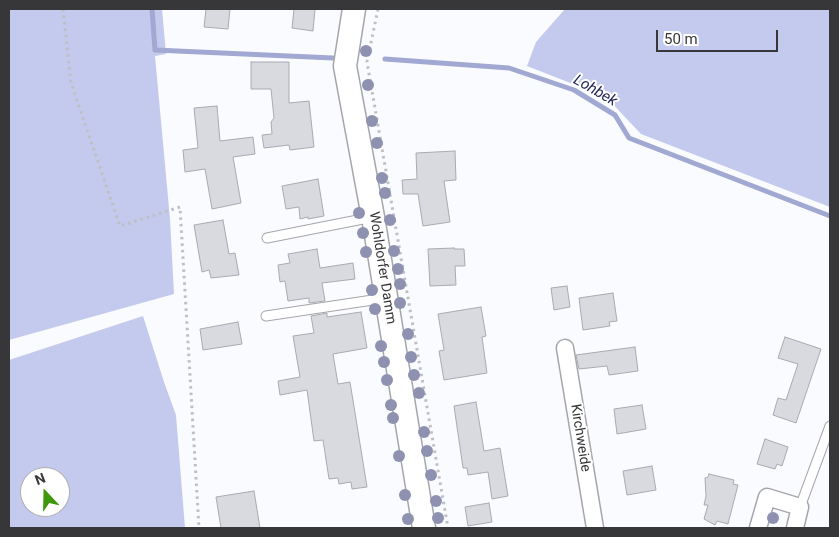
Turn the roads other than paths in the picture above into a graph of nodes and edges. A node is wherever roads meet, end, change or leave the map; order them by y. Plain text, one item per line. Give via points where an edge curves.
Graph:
1 (354, 9) edge
2 (374, 216) junction
3 (267, 238) dead end
4 (387, 298) junction
5 (266, 316) dead end
6 (565, 348) dead end
7 (830, 426) edge
8 (800, 507) junction
9 (424, 528) edge
10 (595, 528) edge
11 (758, 528) edge
12 (795, 528) edge

1 - 2 street, Wohldorfer Damm via 345,66
2 - 3 lane
2 - 4 street, Wohldorfer Damm
4 - 5 lane
4 - 9 street, Wohldorfer Damm
6 - 10 street, Kirchweide
7 - 8 lane
8 - 11 street via 767,497
8 - 12 street

